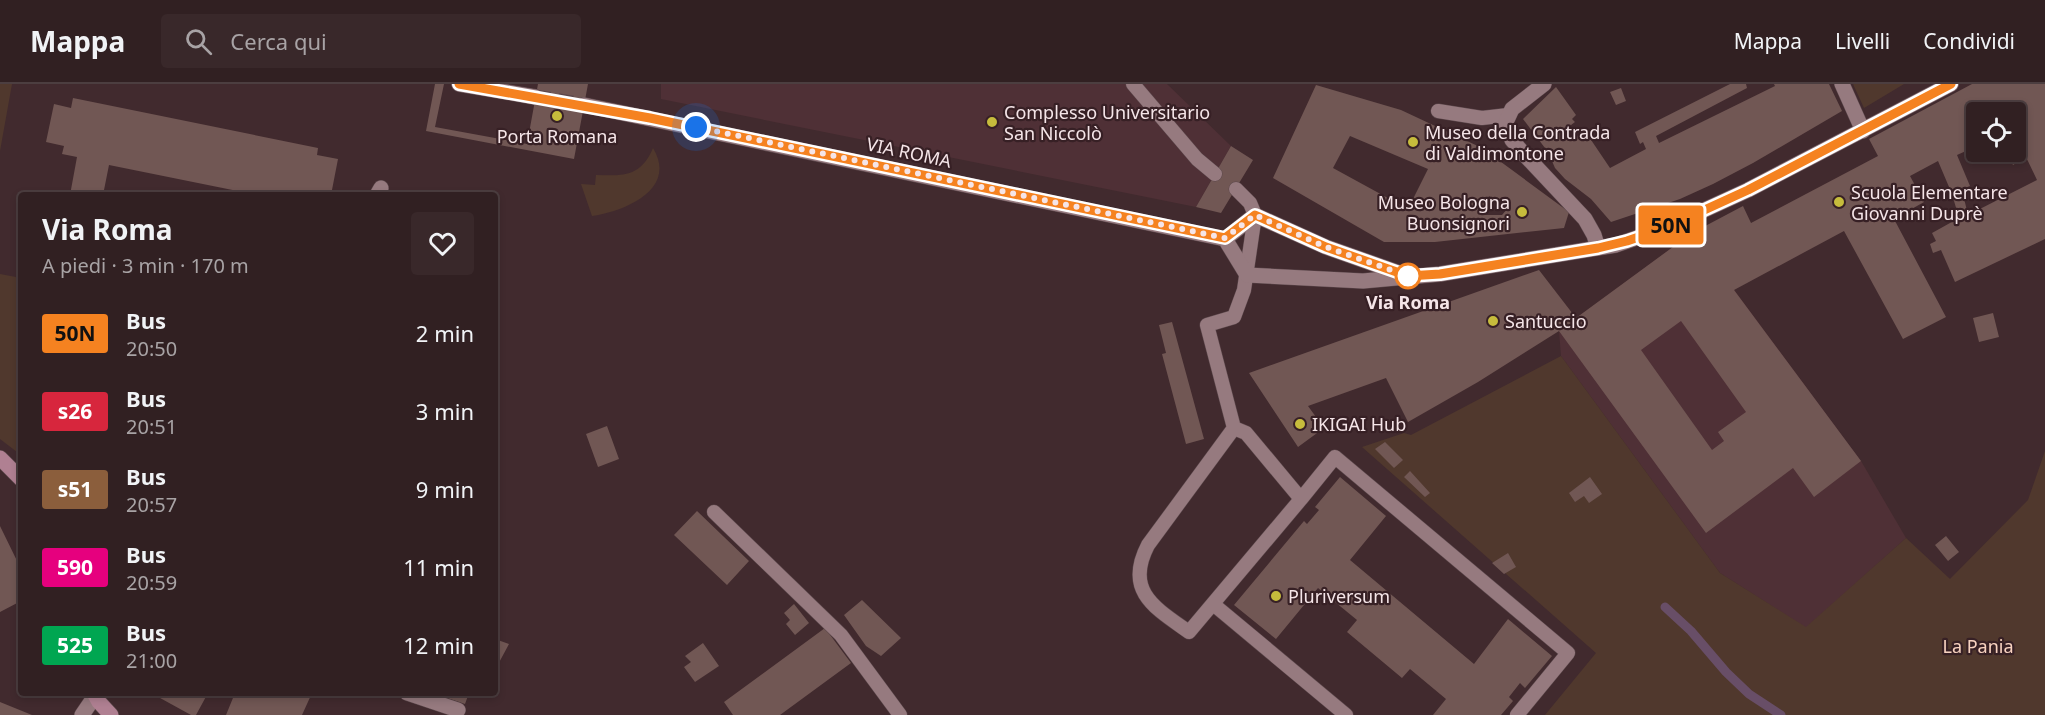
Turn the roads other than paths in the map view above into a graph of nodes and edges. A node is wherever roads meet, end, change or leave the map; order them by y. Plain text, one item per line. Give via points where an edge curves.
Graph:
1 (459, 84) edge
2 (1132, 84) edge
3 (1544, 84) edge
4 (1842, 84) edge
5 (1951, 84) edge
6 (535, 97) tunnel mouth
7 (584, 105) tunnel mouth
8 (1438, 111) dead end
9 (1508, 115) junction
10 (1863, 131) junction
11 (1215, 174) dead end
12 (1236, 189) dead end
13 (1255, 215) junction
14 (1225, 238) junction
15 (1598, 248) junction
16 (1247, 275) junction
17 (1408, 276) junction
18 (1234, 428) junction
19 (0, 458) edge
20 (18, 476) edge
21 (1301, 499) junction
22 (714, 512) dead end
23 (1213, 604) junction
24 (94, 696) edge
25 (97, 696) edge
26 (416, 696) edge
27 (458, 710) dead end
28 (82, 715) edge
29 (111, 715) edge
30 (900, 715) edge
31 (1346, 715) edge
32 (1516, 715) edge

1 - 6 street
2 - 11 lane via 1197,159
3 - 9 street via 1516,104
4 - 10 street
5 - 10 street
7 - 14 street, VIA ROMA
8 - 9 lane via 1471,118
9 - 15 street via 1506,126 1512,140 1585,219
10 - 15 street via 1695,215 1649,234
12 - 13 lane via 1250,203
13 - 14 street
13 - 16 lane
13 - 17 street via 1326,247
14 - 16 street
15 - 17 street
16 - 17 street via 1363,281
16 - 18 lane via 1234,317 1207,326
18 - 21 lane via 1246,433
18 - 23 lane via 1148,545 1138,570 1148,601 1189,632
19 - 20 main road
21 - 23 lane
21 - 32 lane via 1335,457 1568,653
22 - 30 lane via 842,635
23 - 31 lane
24 - 28 street
25 - 29 main road
26 - 27 street

